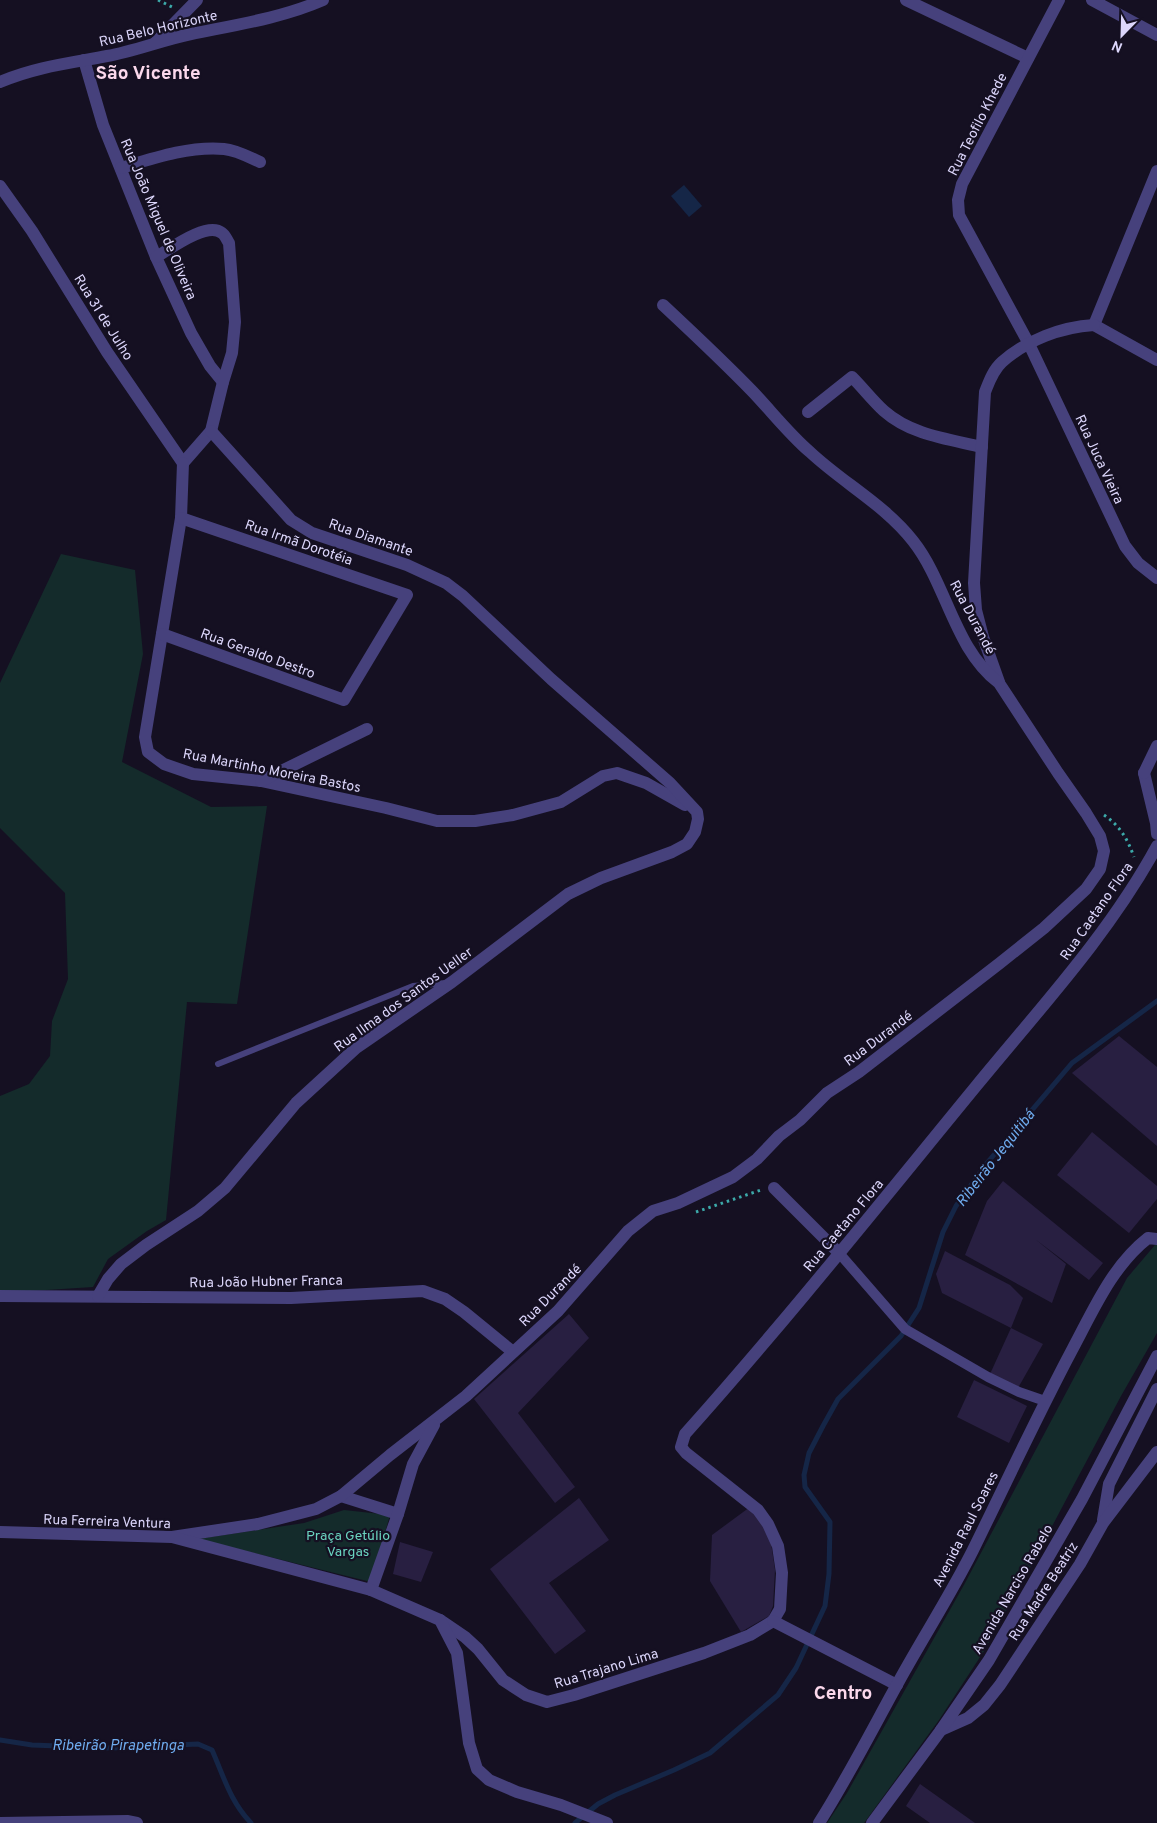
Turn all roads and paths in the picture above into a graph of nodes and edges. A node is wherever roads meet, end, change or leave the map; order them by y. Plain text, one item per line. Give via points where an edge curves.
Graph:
1 (197, 0) edge
2 (323, 0) edge
3 (906, 0) edge
4 (1059, 0) edge
5 (1092, 0) edge
6 (1157, 35) edge
7 (154, 44) junction
8 (1028, 58) junction
9 (84, 60) junction
10 (0, 82) edge
11 (260, 162) dead end
12 (121, 168) junction
13 (1157, 171) edge
14 (0, 186) edge
15 (156, 257) junction
16 (663, 304) dead end
17 (1094, 325) junction
18 (1029, 344) junction
19 (1157, 360) edge
20 (223, 382) junction
21 (808, 412) dead end
22 (211, 431) junction
23 (982, 447) junction
24 (183, 463) junction
25 (181, 518) junction
26 (1157, 578) edge
27 (162, 634) junction
28 (999, 683) junction
29 (344, 700) joint
30 (367, 729) dead end
31 (1157, 746) edge
32 (1144, 773) junction
33 (1157, 780) edge
34 (261, 781) junction
35 (697, 812) junction
36 (1086, 812) junction
37 (1157, 834) edge
38 (1157, 846) edge
39 (1142, 874) junction
40 (452, 982) junction
41 (218, 1064) dead end
42 (774, 1188) joint
43 (689, 1215) dead end
44 (1157, 1227) edge
45 (1152, 1239) edge
46 (839, 1253) junction
47 (0, 1296) edge
48 (98, 1296) junction
49 (512, 1352) junction
50 (1157, 1356) edge
51 (1157, 1389) edge
52 (1045, 1402) junction
53 (436, 1420) junction
54 (1157, 1452) edge
55 (342, 1496) junction
56 (398, 1514) junction
57 (1103, 1523) junction
58 (0, 1532) edge
59 (172, 1537) junction
60 (371, 1590) junction
61 (440, 1620) junction
62 (778, 1624) junction
63 (897, 1685) junction
64 (941, 1730) junction
65 (0, 1823) edge
66 (138, 1823) edge
67 (606, 1823) edge
68 (819, 1823) edge
69 (872, 1823) edge

1 - 7 street
2 - 7 street, Rua Belo Horizonte via 279,15
3 - 8 street
4 - 8 street, Rua Teofilo Khede
5 - 6 street
7 - 9 street, Rua Belo Horizonte
8 - 18 street, Rua Teofilo Khede via 962,184 958,200 959,215
9 - 10 street, Rua Belo Horizonte via 35,69
9 - 12 street, Rua João Miguel de Oliveira via 103,125
11 - 12 street via 225,149 203,149 168,154
12 - 15 street, Rua João Miguel de Oliveira
13 - 17 street
14 - 24 street, Rua 31 de Julho
15 - 20 street, Rua João Miguel de Oliveira via 191,333
15 - 20 street via 201,231 214,229 223,233 229,243 235,322 232,353
16 - 28 street, Rua Durandé via 811,453 882,509 913,540 979,663
17 - 18 street via 1073,326
17 - 19 street
18 - 23 street via 1001,363 990,377 985,392
18 - 26 street, Rua Juca Vieira via 1125,546 1138,563
20 - 22 street
21 - 23 street via 852,377 884,411 901,423 919,432
22 - 24 street
22 - 35 street, Rua Diamante via 291,520 312,533 407,565 446,583 463,596 550,679 670,782
23 - 28 street via 974,583 982,637
24 - 25 street, Rua Martinho Moreira Bastos
25 - 27 street, Rua Martinho Moreira Bastos
25 - 29 street, Rua Irmã Dorotéia via 406,595
27 - 29 street, Rua Geraldo Destro
27 - 34 street, Rua Martinho Moreira Bastos via 145,737 148,752 164,764 193,774
28 - 36 street, Rua Durandé
30 - 34 street
31 - 32 street
32 - 33 street
32 - 37 street
34 - 35 street, Rua Martinho Moreira Bastos via 437,821 475,821 514,815 560,802 603,776 617,773 646,783
35 - 40 street, Rua Ilma dos Santos Ueller via 695,832 686,844 568,894
36 - 39 path via 1101,813 1115,822 1126,835
36 - 49 street, Rua Durandé via 1100,836 1104,851 1100,869 1086,890 1000,963 827,1093 757,1159 733,1177 653,1211 634,1226 558,1311
38 - 39 street, Rua Caetano Flora
39 - 46 street, Rua Caetano Flora via 1048,1002
40 - 41 lane via 414,986
40 - 48 street, Rua Ilma dos Santos Ueller via 356,1048 296,1103 225,1188 198,1211 121,1264
42 - 43 path
42 - 46 street
44 - 45 street
45 - 52 street, Avenida Raul Soares via 1135,1248 1121,1265
46 - 52 street via 905,1329 988,1377
46 - 62 street, Rua Caetano Flora via 682,1440 681,1447 686,1453 758,1510 768,1524 778,1546 782,1573
47 - 48 street, Rua João Hubner Franca
48 - 49 street, Rua João Hubner Franca via 291,1298 423,1291 445,1299 464,1312
49 - 53 street, Rua Durandé
50 - 64 street, Avenida Narciso Rabelo via 1032,1586 989,1660
51 - 57 street via 1109,1484
52 - 63 street, Avenida Raul Soares via 954,1586
53 - 55 street, Rua Durandé
53 - 56 street via 413,1464
54 - 57 street, Rua Madre Beatriz
55 - 56 street
55 - 59 street, Rua Durandé via 316,1509 267,1522
56 - 60 street
57 - 64 street, Rua Madre Beatriz via 1080,1564 1000,1685 968,1718
58 - 59 street, Rua Ferreira Ventura
59 - 60 street, Rua Ferreira Ventura
60 - 61 street, Rua Ferreira Ventura
61 - 62 street, Rua Trajano Lima via 478,1649 503,1680 526,1695 547,1702 704,1653
61 - 67 street via 457,1653 469,1743 477,1769 489,1780 517,1792
62 - 63 street
63 - 68 street, Avenida Raul Soares
64 - 69 street, Avenida Narciso Rabelo
65 - 66 street

